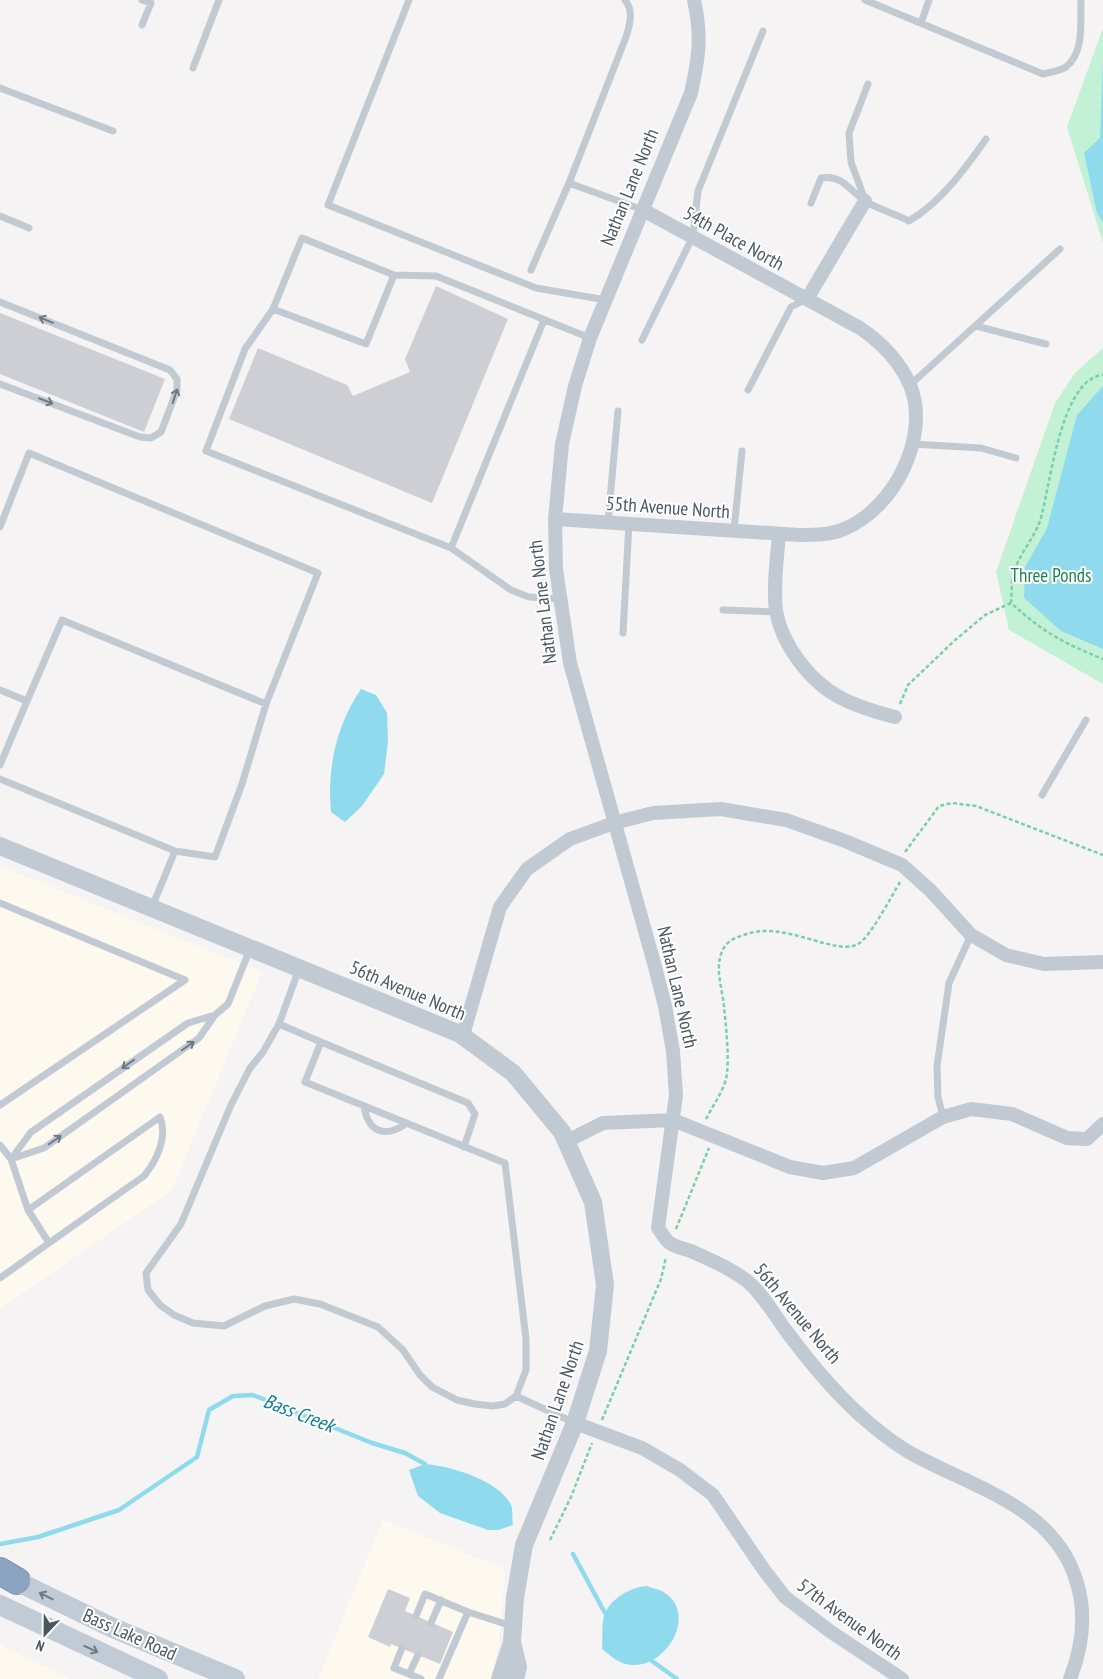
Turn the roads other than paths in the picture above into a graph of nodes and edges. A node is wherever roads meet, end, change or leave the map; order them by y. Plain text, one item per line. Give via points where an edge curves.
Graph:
1 (142, 0) edge
2 (219, 0) edge
3 (409, 0) edge
4 (625, 0) edge
5 (694, 0) edge
6 (865, 0) edge
7 (930, 0) edge
8 (1081, 0) edge
9 (921, 23) junction
10 (142, 26) dead end
11 (763, 31) dead end
12 (193, 68) dead end
13 (868, 84) dead end
14 (0, 88) edge
15 (113, 131) dead end
16 (986, 139) dead end
17 (569, 183) junction
18 (865, 201) junction
19 (810, 202) dead end
20 (643, 210) junction
21 (0, 216) edge
22 (29, 228) dead end
23 (694, 236) junction
24 (1060, 249) dead end
25 (531, 270) dead end
26 (394, 275) junction
27 (807, 299) junction
28 (606, 300) junction
29 (0, 302) edge
30 (273, 309) junction
31 (544, 320) junction
32 (976, 326) junction
33 (590, 338) junction
34 (642, 340) dead end
35 (1046, 344) dead end
36 (0, 384) edge
37 (910, 386) junction
38 (748, 390) dead end
39 (618, 411) dead end
40 (912, 444) junction
41 (742, 451) dead end
42 (1016, 458) dead end
43 (555, 519) junction
44 (608, 522) junction
45 (628, 523) junction
46 (0, 527) edge
47 (734, 530) junction
48 (779, 534) junction
49 (451, 548) junction
50 (559, 599) junction
51 (723, 610) dead end
52 (777, 612) junction
53 (623, 633) dead end
54 (0, 690) edge
55 (27, 701) junction
56 (266, 704) junction
57 (895, 717) road end
58 (1086, 720) dead end
59 (0, 765) edge
60 (0, 779) edge
61 (1042, 795) dead end
62 (614, 823) junction
63 (0, 846) edge
64 (175, 851) junction
65 (0, 903) edge
66 (152, 908) junction
67 (971, 935) junction
68 (251, 947) junction
69 (1103, 962) edge
70 (299, 968) junction
71 (215, 1014) junction
72 (279, 1024) junction
73 (463, 1036) junction
74 (321, 1042) junction
75 (0, 1104) edge
76 (364, 1106) junction
77 (944, 1117) junction
78 (673, 1120) junction
79 (407, 1124) junction
80 (1103, 1124) edge
81 (566, 1141) junction
82 (0, 1144) edge
83 (464, 1147) junction
84 (11, 1159) junction
85 (28, 1210) junction
86 (49, 1243) junction
87 (0, 1278) edge
88 (516, 1396) junction
89 (575, 1424) junction
90 (5, 1575) edge
91 (441, 1600) junction
92 (0, 1605) edge
93 (468, 1612) junction
94 (416, 1616) dead end
95 (431, 1623) dead end
96 (513, 1634) junction
97 (402, 1648) dead end
98 (418, 1655) dead end
99 (409, 1674) junction
100 (1071, 1676) edge
101 (158, 1679) edge
102 (235, 1679) edge
103 (422, 1679) edge
104 (439, 1679) edge
105 (500, 1679) edge
106 (515, 1679) edge
107 (902, 1679) edge

1 - 10 lane via 151,3
2 - 12 lane
3 - 28 lane via 328,205 536,288
4 - 17 lane via 631,20 626,37
5 - 20 street, Nathan Lane North via 700,53 691,92
6 - 9 lane
7 - 9 lane
8 - 9 lane via 1079,43 1075,57 1065,68 1043,74
11 - 23 lane via 698,191
13 - 18 lane via 848,133 851,162
14 - 15 lane
16 - 18 lane via 959,176 924,212 909,221
17 - 20 lane
17 - 25 lane
18 - 19 lane via 844,182 830,176 821,178
18 - 27 street
20 - 23 street, 54th Place North
20 - 28 street, Nathan Lane North
21 - 22 lane
23 - 27 street, 54th Place North
23 - 34 lane
24 - 32 lane
26 - 30 lane via 366,344
26 - 30 lane via 302,238
26 - 31 lane via 436,276
27 - 37 street, 54th Place North via 881,343 898,362
27 - 38 lane via 791,307
28 - 33 street, Nathan Lane North
36 -> 29 lane via 140,437 151,438 161,432 177,390 176,379 170,370
30 - 49 lane via 246,349 206,451
31 - 33 lane
31 - 49 lane
32 - 35 lane
32 - 37 lane
33 - 43 street, Nathan Lane North via 574,386 562,444
37 - 40 street, 54th Place North via 916,410
39 - 44 lane
40 - 42 lane via 981,448
40 - 48 street, 55th Avenue North via 896,482 884,500 863,519 823,535
41 - 47 lane
43 - 44 street, 55th Avenue North
43 - 50 street, Nathan Lane North
44 - 45 street, 55th Avenue North
45 - 47 street, 55th Avenue North
45 - 53 lane
46 - 56 lane via 29,453 318,574
47 - 48 street, 55th Avenue North
48 - 52 street
49 - 50 lane via 511,590 529,597
50 - 62 street, Nathan Lane North via 570,663
51 - 52 lane
52 - 57 street via 781,629 796,656 815,679 839,697
54 - 55 lane
55 - 56 lane via 62,620
55 - 59 lane
56 - 64 lane via 242,784 215,857
58 - 61 lane
60 - 64 lane
62 - 67 street via 653,813 721,809 786,820 902,865
62 - 73 street via 570,839 527,869 500,907
62 - 78 street, Nathan Lane North via 665,1006 673,1051 676,1095
63 - 66 street, 56th Avenue North
64 - 66 lane
65 - 75 lane via 185,980
66 - 68 street, 56th Avenue North
67 - 69 street via 1006,955 1044,964
67 - 77 lane via 949,983 937,1066 938,1096
68 - 70 street, 56th Avenue North
68 - 71 lane via 228,1004
70 - 72 lane
70 - 73 street, 56th Avenue North
71 -> 84 lane via 188,1023 32,1132
84 -> 71 lane via 44,1148 199,1038
72 - 74 lane
72 - 88 lane via 250,1068 231,1105 181,1224 146,1273 148,1290 174,1315 194,1323 224,1326 265,1306 294,1298 320,1304 378,1327 403,1350 420,1376 432,1387 457,1400 493,1406 505,1404
73 - 81 street, 56th Avenue North via 514,1072 557,1124
74 - 76 lane via 305,1082
74 - 83 lane via 468,1103 475,1114
76 - 79 lane
76 - 79 lane via 366,1120 374,1128 387,1132
77 - 78 street via 854,1168 823,1173 790,1168
77 - 80 street via 971,1109 1012,1114 1067,1138 1088,1139
78 - 81 street via 603,1123
78 - 100 street, 56th Avenue North via 658,1228 670,1244 730,1268 750,1284 807,1358 847,1403 893,1442 1026,1512 1047,1529 1064,1552 1075,1574 1081,1597 1082,1635
79 - 83 lane
81 - 89 street, Nathan Lane North via 593,1202 605,1285 598,1351
82 - 84 lane
83 - 88 lane via 505,1163 526,1338 526,1370
84 - 85 lane
85 - 86 lane
85 - 86 lane via 160,1117 164,1135 153,1165 144,1176
86 - 87 lane
88 - 89 lane
89 - 96 street, Nathan Lane North via 524,1545
89 - 107 street, 57th Avenue North via 642,1448 680,1470 713,1495 785,1597
102 -> 90 main road, Bass Lake Road via 113,1628
91 - 93 lane
91 - 94 lane via 425,1594
91 - 95 lane
92 -> 101 main road, Bass Lake Road
93 - 96 lane
93 - 104 lane
96 - 105 street, Nathan Lane North
96 - 106 street, Nathan Lane North via 518,1667
97 - 99 lane via 394,1668
98 - 99 lane
99 - 103 lane

